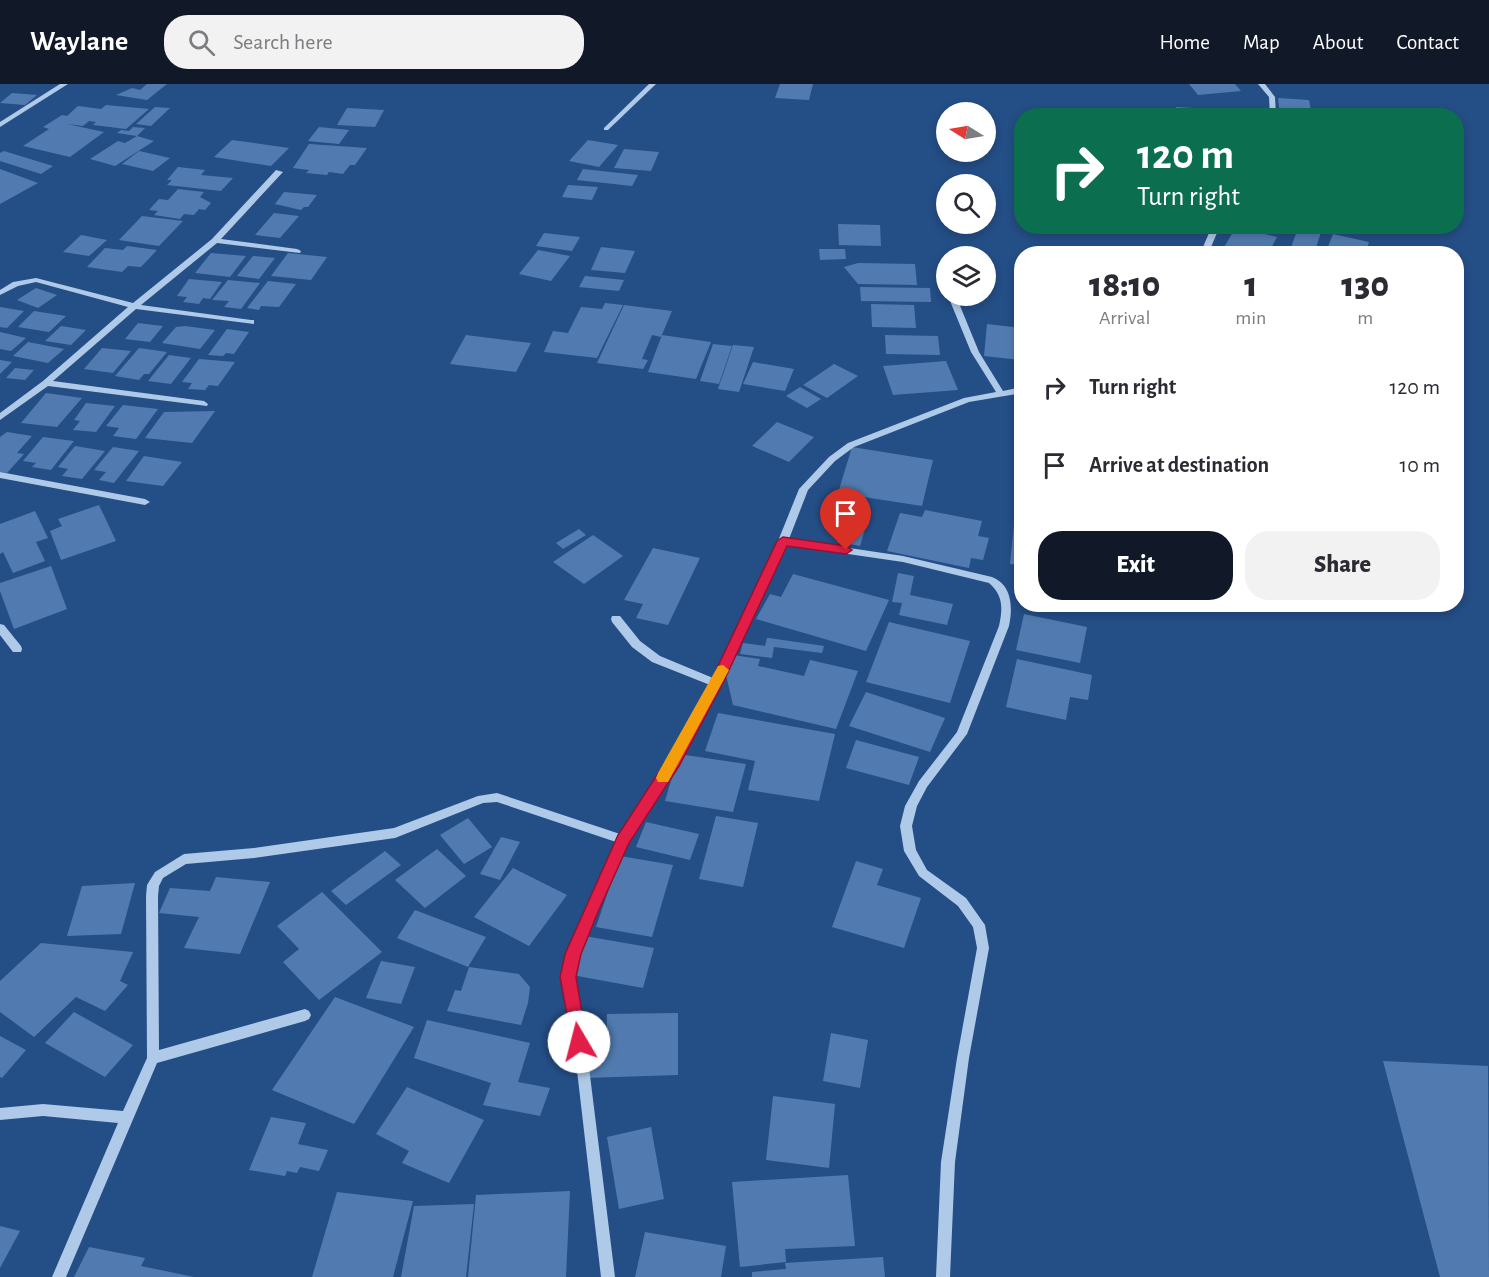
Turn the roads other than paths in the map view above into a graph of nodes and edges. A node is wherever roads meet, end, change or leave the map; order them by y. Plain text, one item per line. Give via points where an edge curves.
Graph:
1 (65, 84) edge
2 (653, 84) edge
3 (1261, 84) edge
4 (1273, 108) edge
5 (0, 125) edge
6 (606, 129) dead end
7 (279, 171) dead end
8 (215, 241) junction
9 (297, 250) dead end
10 (0, 293) edge
11 (134, 306) junction
12 (956, 306) edge
13 (251, 322) dead end
14 (46, 383) junction
15 (1014, 392) edge
16 (1001, 394) junction
17 (204, 404) dead end
18 (0, 417) edge
19 (0, 475) edge
20 (145, 502) dead end
21 (783, 541) junction
22 (616, 619) dead end
23 (0, 628) edge
24 (17, 649) dead end
25 (716, 683) junction
26 (623, 840) junction
27 (305, 1015) dead end
28 (153, 1058) junction
29 (0, 1114) edge
30 (128, 1118) junction
31 (59, 1277) edge
32 (608, 1277) edge
33 (943, 1277) edge

1 - 5 street
2 - 6 street
3 - 4 street via 1272,97
7 - 8 street
8 - 9 street
8 - 11 street
10 - 11 street via 16,284 36,280
11 - 13 street
11 - 14 street
12 - 16 street via 975,352
14 - 17 street
14 - 18 street
15 - 16 street
16 - 21 street via 967,400 851,445 804,489
19 - 20 street
21 - 25 street
21 - 33 street via 903,559 992,580 1001,586 1009,610 962,734 923,784 906,826 910,851 922,873 962,902 979,925 983,948 948,1162
22 - 25 street via 636,644 656,659
23 - 24 street
25 - 26 street via 674,762
26 - 28 street via 497,797 465,804 395,833 184,859 169,866 153,885
26 - 32 street via 573,954 568,977 577,1019
27 - 28 street
28 - 30 street
29 - 30 street via 43,1110
30 - 31 street

